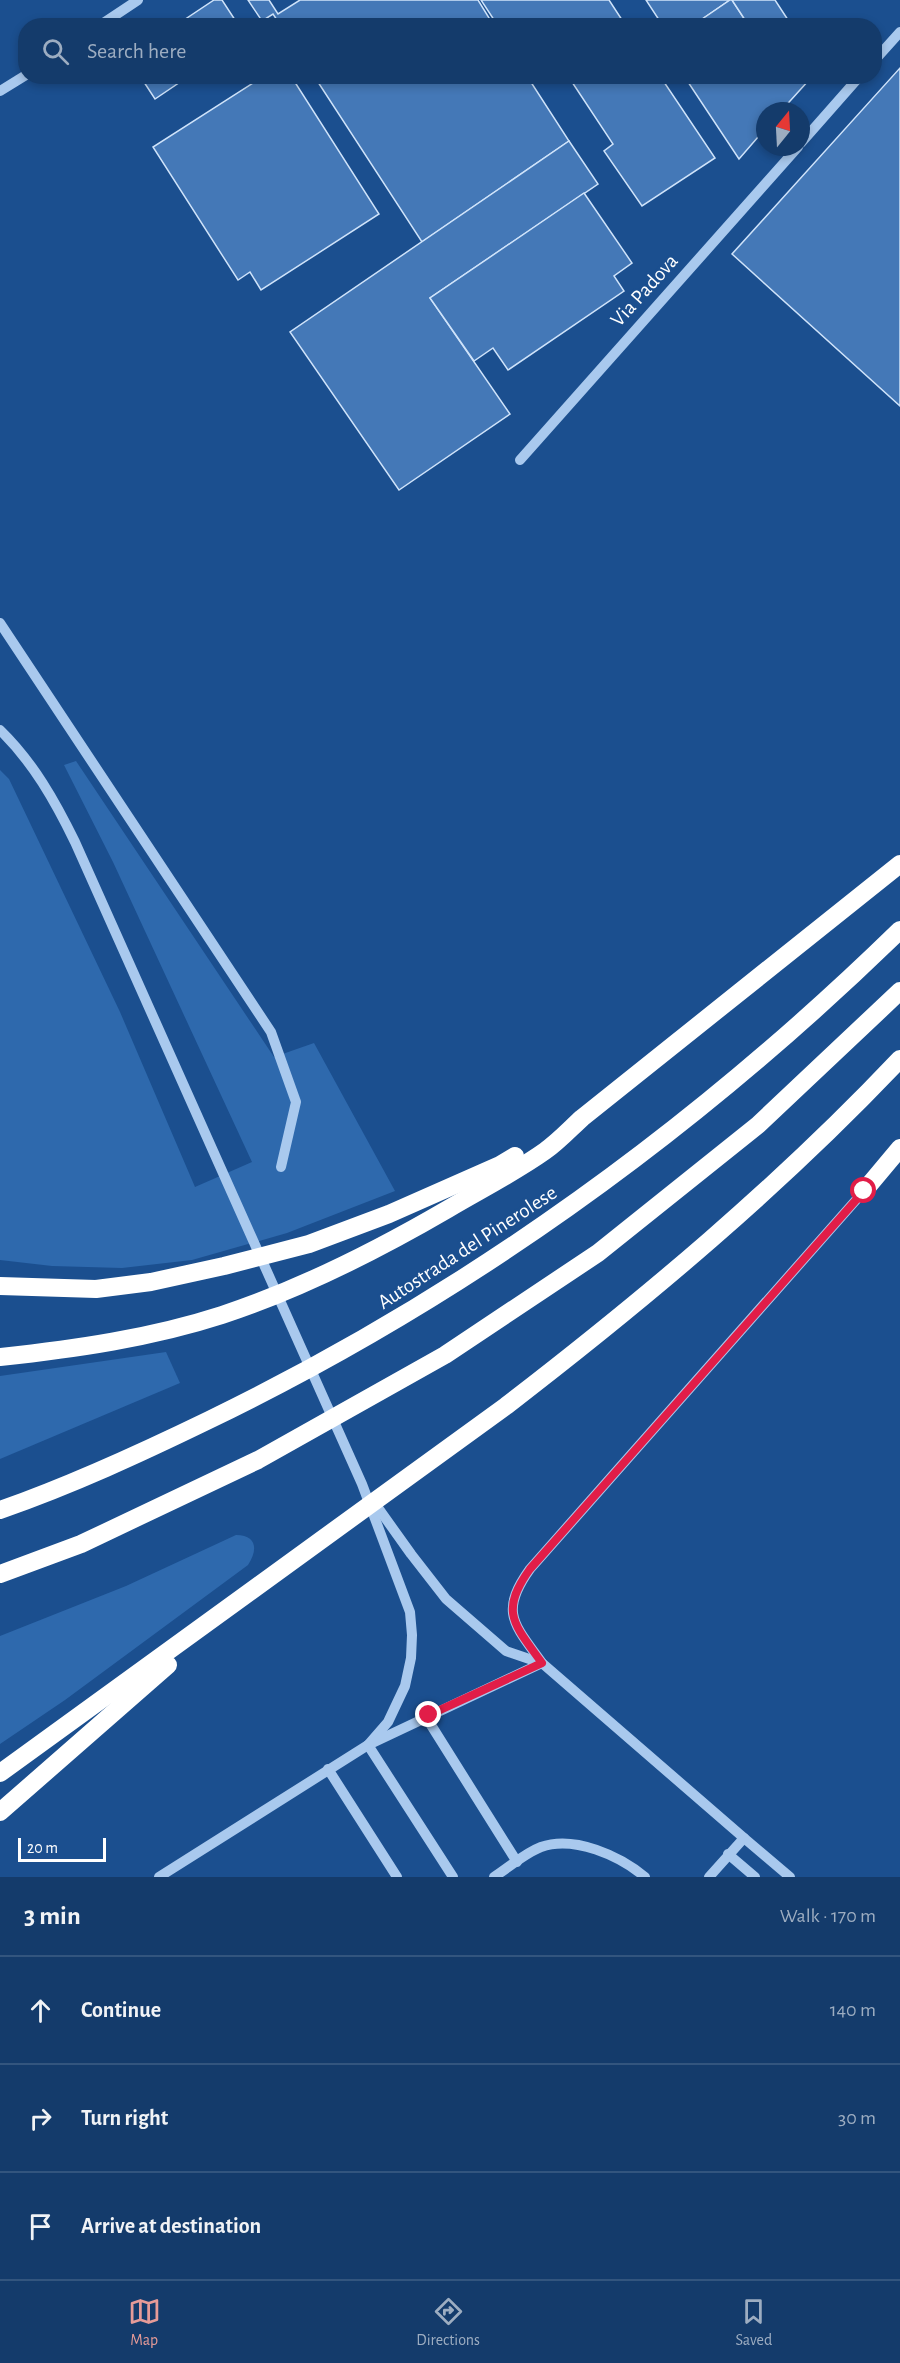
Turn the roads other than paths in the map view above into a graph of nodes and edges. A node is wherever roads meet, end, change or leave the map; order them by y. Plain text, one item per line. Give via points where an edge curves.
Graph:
1 (138, 0) edge
2 (111, 18) edge
3 (900, 32) edge
4 (882, 52) edge
5 (18, 80) edge
6 (853, 84) edge
7 (0, 91) edge
8 (810, 133) edge
9 (790, 156) edge
10 (520, 460) dead end
11 (0, 623) edge
12 (0, 730) edge
13 (900, 864) edge
14 (900, 930) edge
15 (900, 991) edge
16 (900, 1059) edge
17 (582, 1118) junction
18 (900, 1148) edge
19 (281, 1167) dead end
20 (864, 1191) joint
21 (0, 1284) edge
22 (0, 1357) edge
23 (362, 1484) junction
24 (0, 1510) edge
25 (0, 1574) edge
26 (243, 1598) junction
27 (542, 1663) junction
28 (426, 1717) junction
29 (368, 1745) junction
30 (328, 1769) junction
31 (0, 1773) edge
32 (0, 1812) edge
33 (744, 1838) junction
34 (728, 1854) junction
35 (517, 1862) junction
36 (713, 1876) edge
37 (159, 1877) edge
38 (397, 1877) edge
39 (453, 1877) edge
40 (494, 1877) edge
41 (645, 1877) edge
42 (755, 1877) edge
43 (790, 1877) edge

1 - 2 street
3 - 4 street
5 - 7 street
6 - 8 street
9 - 10 street, Via Padova
11 - 19 street via 271,1032 296,1102
12 - 23 street via 54,800
13 - 17 highway
14 - 24 highway, Autostrada del Pinerolese via 825,1003 657,1143 566,1211 443,1293 247,1402 135,1456
15 - 25 highway via 758,1125 616,1239 445,1355 258,1460 81,1544
16 - 26 highway via 798,1162 626,1311 506,1406
17 - 21 highway via 500,1165 309,1244 224,1266 96,1289
17 - 22 highway via 546,1150 484,1188 356,1260 287,1291 153,1334
18 - 20 highway
20 - 27 street via 520,1583 513,1597 512,1613 517,1628
23 - 27 street via 446,1599 506,1651
23 - 29 street via 410,1612 412,1635 411,1658 398,1704
26 - 31 highway
26 - 32 highway
27 - 28 street
27 - 33 street
28 - 29 street
28 - 35 street
29 - 30 street
29 - 39 street
30 - 37 street
30 - 38 street
33 - 34 street
33 - 43 street
34 - 36 street
34 - 42 street
35 - 40 street
35 - 41 street via 540,1847 572,1844 599,1851

